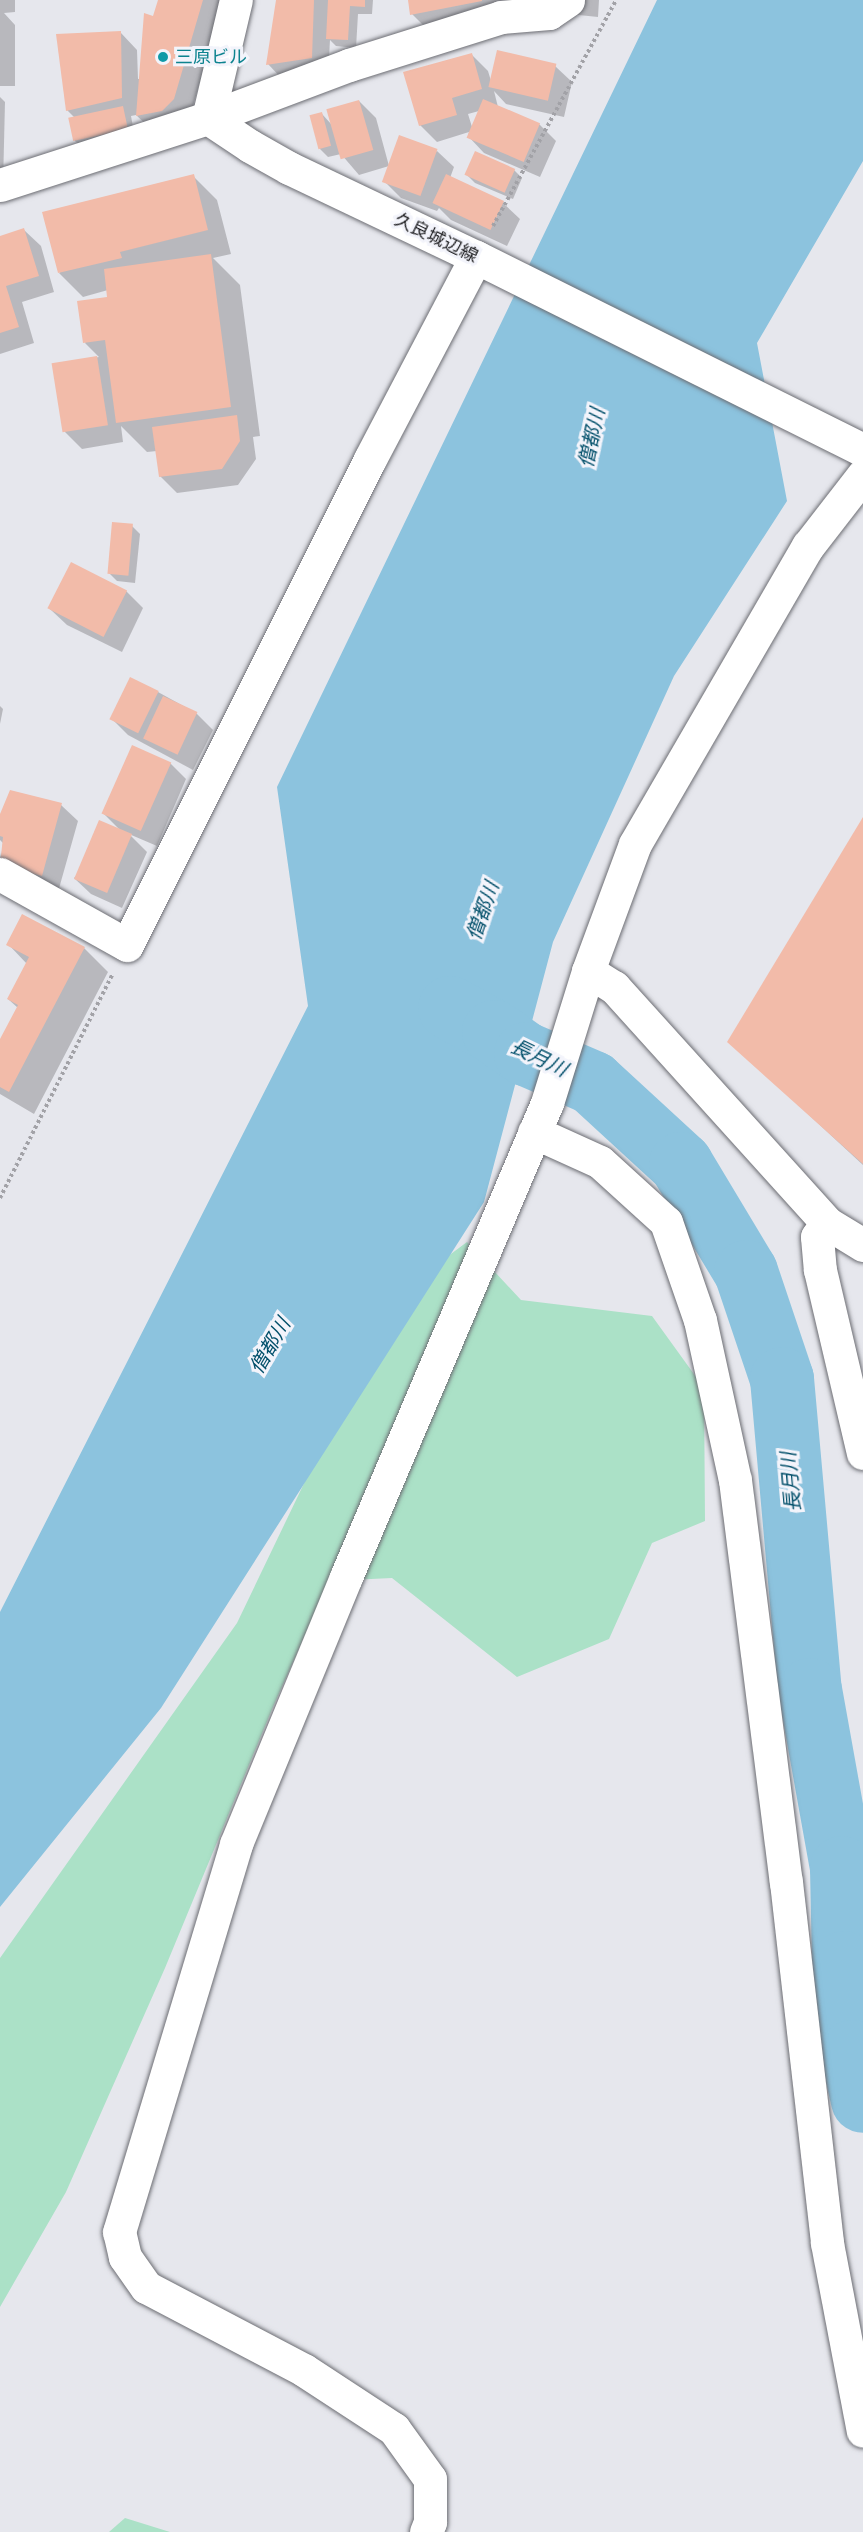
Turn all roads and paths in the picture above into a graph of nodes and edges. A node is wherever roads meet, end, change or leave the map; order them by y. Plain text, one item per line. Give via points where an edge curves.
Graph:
1 (236, 0) edge
2 (568, 0) edge
3 (616, 0) edge
4 (208, 118) junction
5 (0, 185) edge
6 (486, 262) junction
7 (857, 447) edge
8 (863, 475) edge
9 (0, 874) edge
10 (127, 945) junction
11 (585, 982) junction
12 (541, 1118) junction
13 (0, 1198) edge
14 (826, 1223) junction
15 (863, 1245) edge
16 (863, 1453) edge
17 (863, 2431) edge
18 (426, 2532) edge

1 - 4 street
2 - 4 street via 549,13 501,17 349,65
3 - 6 path
4 - 5 street
4 - 6 street, 久良城辺線 via 289,168
6 - 7 street, 久良城辺線
6 - 10 street via 370,459
8 - 11 street via 808,546 635,844
9 - 10 street
10 - 13 path
11 - 12 street
11 - 14 street via 614,987
12 - 17 street via 600,1162 666,1222 700,1320 735,1480 827,2243
12 - 18 street via 236,1844 119,2232 125,2257 146,2288 304,2370 394,2430 430,2479 430,2522
14 - 15 street
14 - 16 street via 817,1237 820,1270

